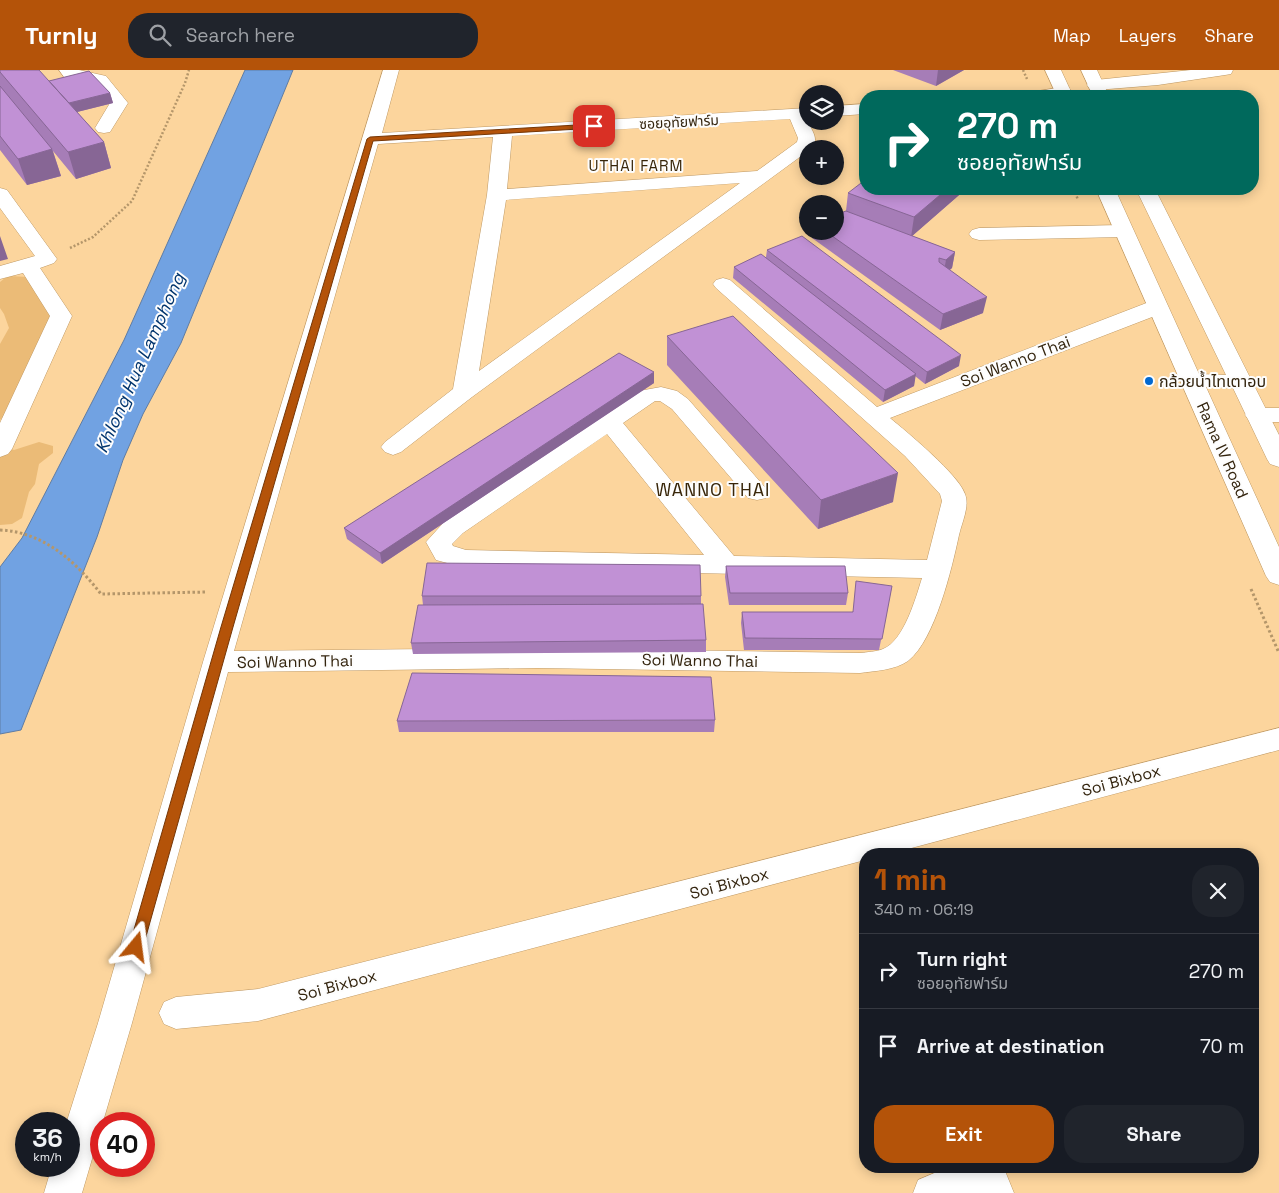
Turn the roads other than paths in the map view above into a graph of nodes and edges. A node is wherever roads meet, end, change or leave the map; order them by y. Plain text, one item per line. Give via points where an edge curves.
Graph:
1 (67, 70) edge
2 (391, 70) edge
3 (1053, 70) edge
4 (1225, 70) edge
5 (1095, 84) edge
6 (1062, 90) edge
7 (859, 110) edge
8 (844, 111) edge
9 (799, 114) edge
10 (104, 128) dead end
11 (806, 130) edge
12 (504, 131) junction
13 (370, 139) junction
14 (760, 176) junction
15 (0, 194) edge
16 (497, 195) junction
17 (1108, 195) edge
18 (1149, 195) edge
19 (1123, 231) junction
20 (979, 234) dead end
21 (38, 262) junction
22 (0, 273) edge
23 (723, 284) dead end
24 (1157, 307) junction
25 (1191, 380) junction
26 (1241, 382) junction
27 (464, 392) junction
28 (1268, 415) edge
29 (874, 416) junction
30 (610, 421) junction
31 (393, 447) dead end
32 (0, 449) edge
33 (1279, 459) edge
34 (757, 492) dead end
35 (726, 564) junction
36 (937, 569) junction
37 (1279, 576) edge
38 (217, 662) junction
39 (1279, 739) edge
40 (862, 848) edge
41 (859, 849) edge
42 (176, 1013) dead end
43 (981, 1173) edge
44 (987, 1173) edge
45 (63, 1193) edge
46 (932, 1193) edge
47 (995, 1193) edge

1 - 10 street via 100,80 119,103
2 - 13 street
3 - 6 street
4 - 5 street via 1158,80
7 - 8 street
9 - 12 street, ซอยอุทัยฟาร์ม
11 - 14 street via 806,144
12 - 13 street, ซอยอุทัยฟาร์ม
12 - 16 street
13 - 38 street
14 - 16 street
14 - 27 street
15 - 21 street
16 - 27 street
17 - 19 street, Rama IV Road
18 - 26 street
19 - 20 street
19 - 24 street, Rama IV Road
21 - 22 street
21 - 32 street via 61,316
23 - 29 street, Soi Wanno Thai
24 - 25 street, Rama IV Road
24 - 29 street, Soi Wanno Thai
25 - 26 street
25 - 37 street, Rama IV Road
26 - 28 street
27 - 31 street
28 - 33 street
29 - 36 street, Soi Wanno Thai via 952,491 955,500
30 - 34 street via 647,396 658,392 670,396
30 - 35 street
30 - 35 street via 454,527 439,542 443,553 466,559
35 - 36 street
36 - 38 street, Soi Wanno Thai via 910,641 899,654 860,663 537,658
38 - 45 street
39 - 40 street, Soi Bixbox
41 - 42 street, Soi Bixbox via 258,1006
43 - 46 street
44 - 47 street

